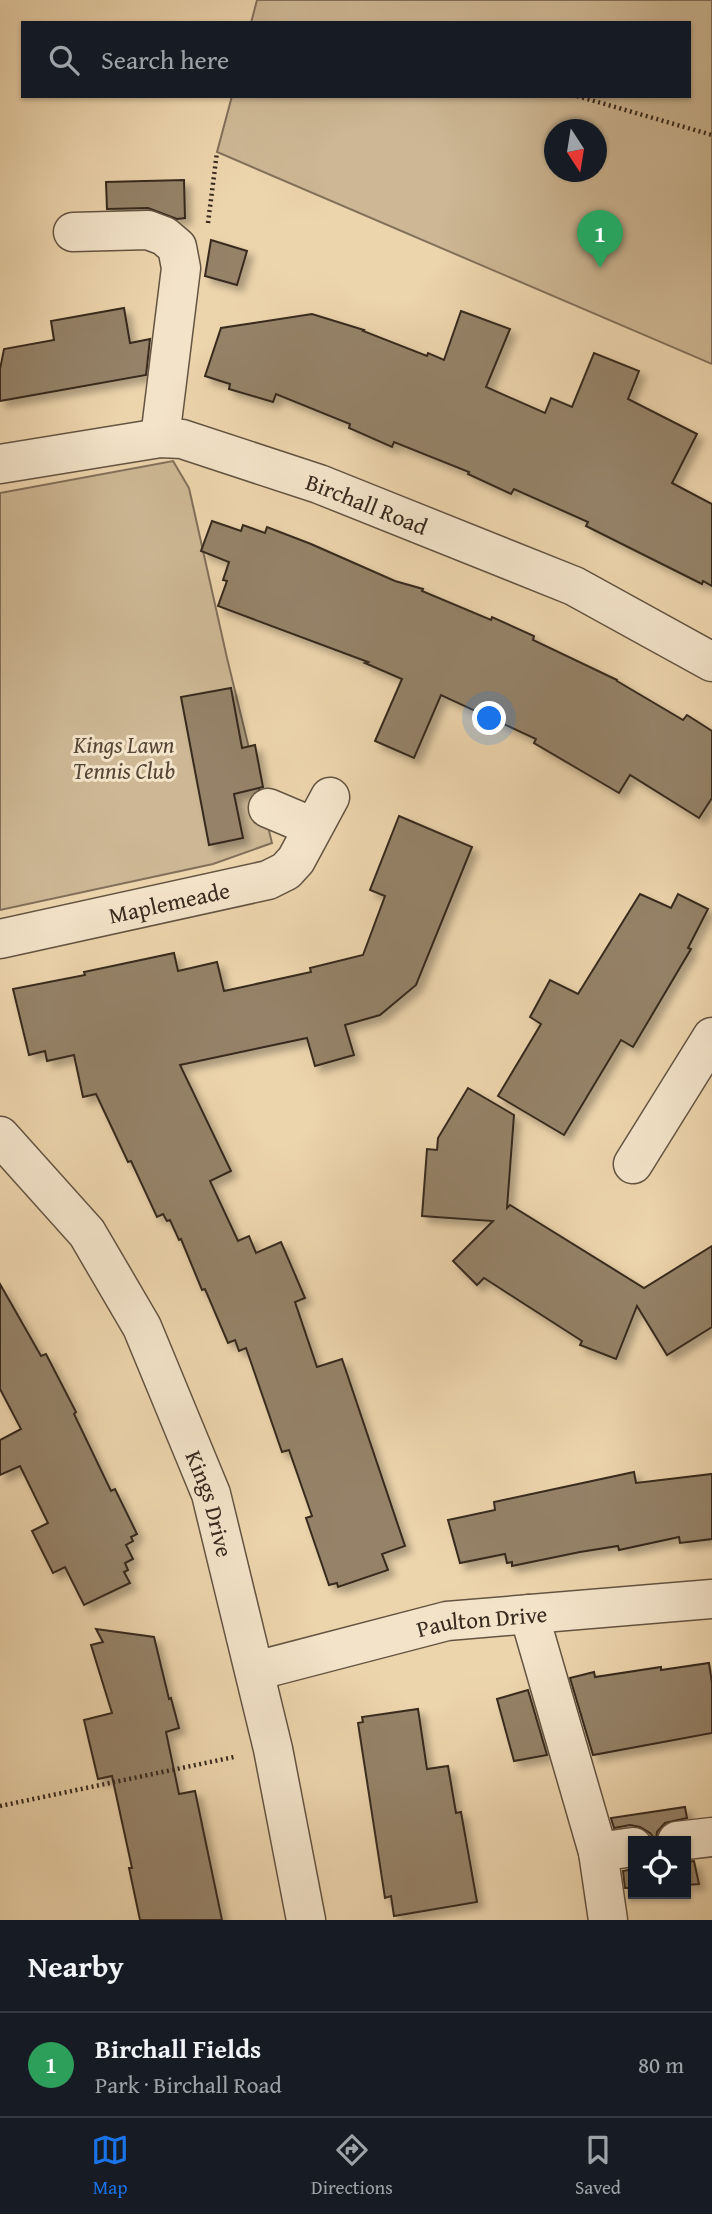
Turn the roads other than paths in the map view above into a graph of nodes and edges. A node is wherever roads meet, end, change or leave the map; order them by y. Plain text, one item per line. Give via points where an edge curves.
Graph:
1 (73, 232) dead end
2 (160, 438) junction
3 (0, 464) edge
4 (712, 662) edge
5 (268, 808) dead end
6 (0, 939) edge
7 (712, 1037) edge
8 (0, 1136) edge
9 (633, 1164) dead end
10 (712, 1599) edge
11 (529, 1614) junction
12 (255, 1671) junction
13 (712, 1836) edge
14 (691, 1839) edge
15 (616, 1849) edge
16 (306, 1920) edge
17 (608, 1920) edge

1 - 2 street via 148,230 177,247 181,268
2 - 3 street, Birchall Road
2 - 4 street, Birchall Road via 182,439 319,484 573,586
5 - 6 street, Maplemeade via 321,812 286,872 268,880
7 - 9 street
8 - 12 street, Kings Drive via 88,1233 142,1327 211,1494
10 - 11 street, Paulton Drive
11 - 12 street, Paulton Drive via 447,1621
11 - 15 street
12 - 16 street, Kings Drive
13 - 14 street
15 - 17 street

